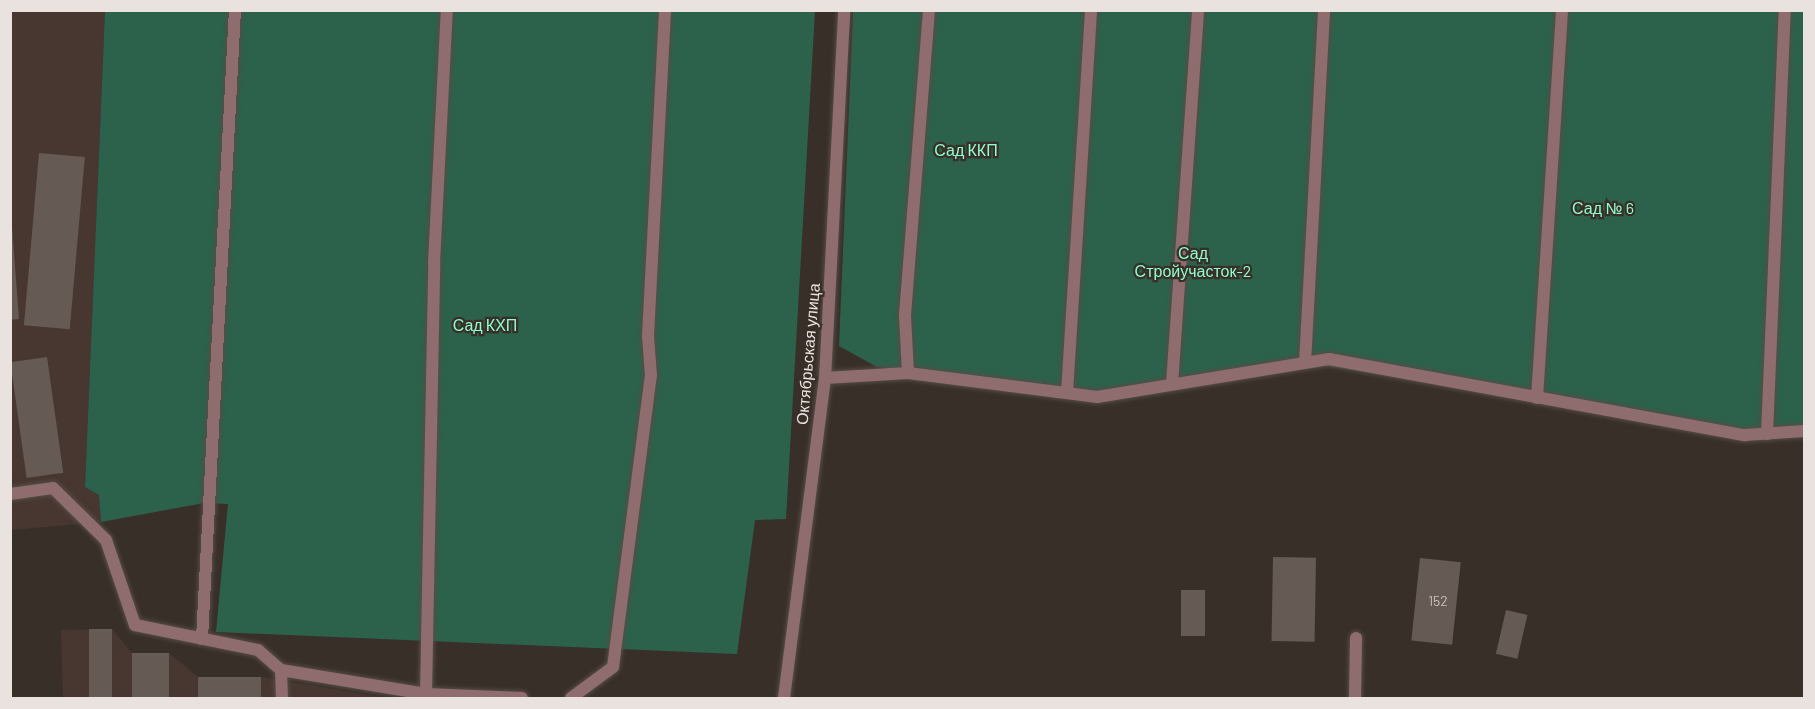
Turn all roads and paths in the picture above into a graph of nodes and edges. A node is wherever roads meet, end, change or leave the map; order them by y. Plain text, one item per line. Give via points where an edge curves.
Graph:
1 (235, 10) edge
2 (447, 10) edge
3 (665, 10) edge
4 (844, 10) edge
5 (929, 10) edge
6 (1090, 10) edge
7 (1198, 10) edge
8 (1324, 10) edge
9 (1562, 10) edge
10 (1785, 10) edge
11 (1305, 363) junction
12 (908, 373) junction
13 (825, 378) junction
14 (1173, 384) junction
15 (1067, 393) junction
16 (1537, 398) junction
17 (1804, 431) edge
18 (1767, 434) junction
19 (10, 494) edge
20 (1356, 638) dead end
21 (202, 639) junction
22 (281, 670) junction
23 (426, 694) junction
24 (282, 699) edge
25 (522, 699) edge
26 (571, 699) edge
27 (784, 699) edge
28 (1355, 699) edge

1 - 21 street
2 - 23 street via 434,263
3 - 26 street via 648,336 651,376 613,667
4 - 13 street, Октябрьская улица
5 - 12 street via 905,315
6 - 15 street
7 - 14 street
8 - 11 street
9 - 16 street
10 - 18 street
11 - 14 street
11 - 16 street via 1329,359
12 - 13 street
12 - 15 street
13 - 27 street, Октябрьская улица
14 - 15 street via 1097,397
16 - 18 street via 1745,435
17 - 18 street
19 - 21 street via 53,488 106,540 135,625
20 - 28 street
21 - 22 street via 258,650
22 - 23 street
22 - 24 street
23 - 25 street

